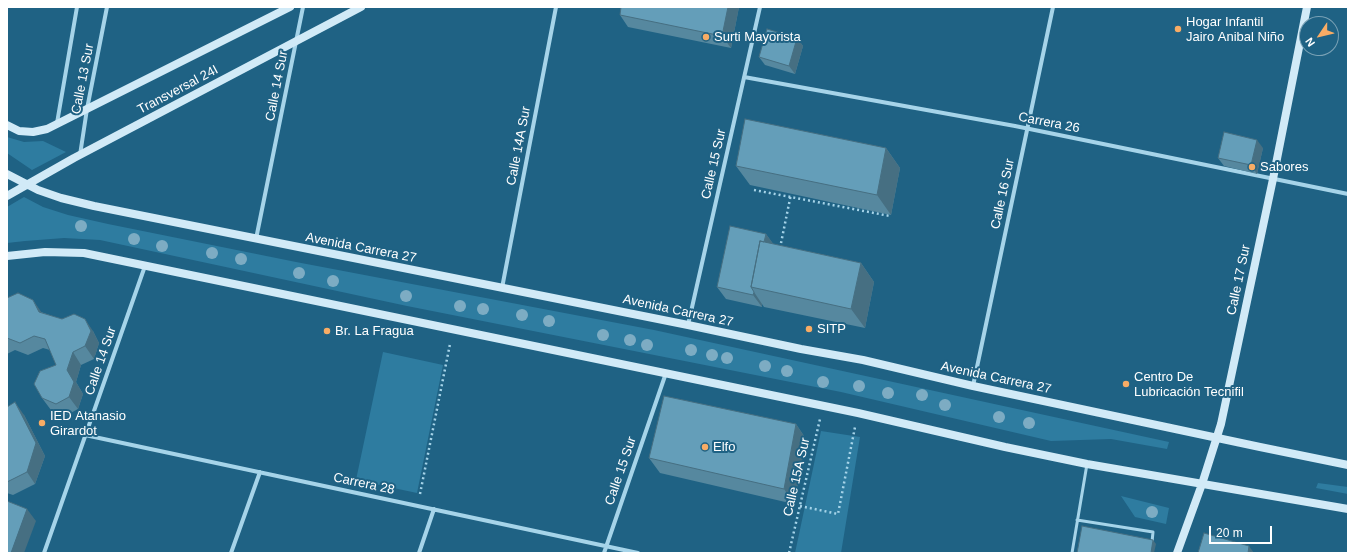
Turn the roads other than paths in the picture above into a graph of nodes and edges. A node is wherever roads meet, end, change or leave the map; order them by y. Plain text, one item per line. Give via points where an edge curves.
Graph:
1 (77, 7) edge
2 (107, 7) edge
3 (290, 7) edge
4 (303, 7) edge
5 (362, 7) edge
6 (556, 7) edge
7 (760, 7) edge
8 (1053, 7) edge
9 (1307, 7) edge
10 (296, 41) junction
11 (744, 77) junction
12 (86, 109) junction
13 (57, 123) junction
14 (7, 126) edge
15 (1027, 129) junction
16 (80, 155) junction
17 (7, 174) edge
18 (1273, 179) junction
19 (27, 184) junction
20 (1348, 194) edge
21 (7, 196) edge
22 (256, 239) junction
23 (7, 256) edge
24 (144, 266) junction
25 (502, 288) junction
26 (688, 325) junction
27 (666, 374) junction
28 (974, 386) junction
29 (85, 435) junction
30 (1217, 438) junction
31 (1087, 464) junction
32 (1348, 465) edge
33 (260, 472) junction
34 (1202, 484) junction
35 (434, 509) junction
36 (1348, 509) edge
37 (1077, 520) junction
38 (1152, 543) edge
39 (606, 546) junction
40 (44, 553) edge
41 (231, 553) edge
42 (419, 553) edge
43 (604, 553) edge
44 (638, 553) edge
45 (1072, 553) edge
46 (1177, 553) edge

1 - 13 street, Calle 13 Sur
2 - 12 street, Calle 13 Sur
3 - 12 main road, Transversal 24I
4 - 10 street, Calle 14 Sur
5 - 10 main road, Transversal 24I
6 - 25 street, Calle 14A Sur
7 - 11 street, Calle 15 Sur
8 - 15 street, Calle 16 Sur
9 - 18 main road, Calle 17 Sur
10 - 16 main road, Transversal 24I
10 - 22 street, Calle 14 Sur
11 - 15 street, Carrera 26
11 - 26 street, Calle 15 Sur
12 - 13 main road, Transversal 24I
12 - 16 street, Calle 13 Sur
13 - 14 main road, Transversal 24I via 47,129 33,132 19,131
15 - 18 street, Carrera 26
15 - 28 street, Calle 16 Sur
16 - 19 main road, Transversal 24I
17 - 19 main road, Avenida Carrera 27
18 - 20 street, Carrera 26
18 - 30 main road, Calle 17 Sur
19 - 21 main road, Transversal 24I
19 - 22 main road, Avenida Carrera 27 via 61,198
22 - 25 main road, Avenida Carrera 27
23 - 24 main road via 45,252 84,253
24 - 27 main road
24 - 29 street, Calle 14 Sur
25 - 26 main road, Avenida Carrera 27
26 - 28 main road, Avenida Carrera 27 via 863,360
27 - 31 main road
27 - 39 street, Calle 15 Sur
28 - 30 main road, Avenida Carrera 27
29 - 33 street, Carrera 28
29 - 40 street, Calle 14 Sur
30 - 32 main road, Avenida Carrera 27
30 - 34 main road, Calle 17 Sur
31 - 34 main road
31 - 37 lane
33 - 35 street, Carrera 28
33 - 41 street
34 - 36 main road
34 - 46 main road, Calle 17 Sur
35 - 39 street, Carrera 28
35 - 42 street
37 - 38 lane via 1153,532
37 - 45 lane
39 - 43 street, Calle 15 Sur
39 - 44 street, Carrera 28

